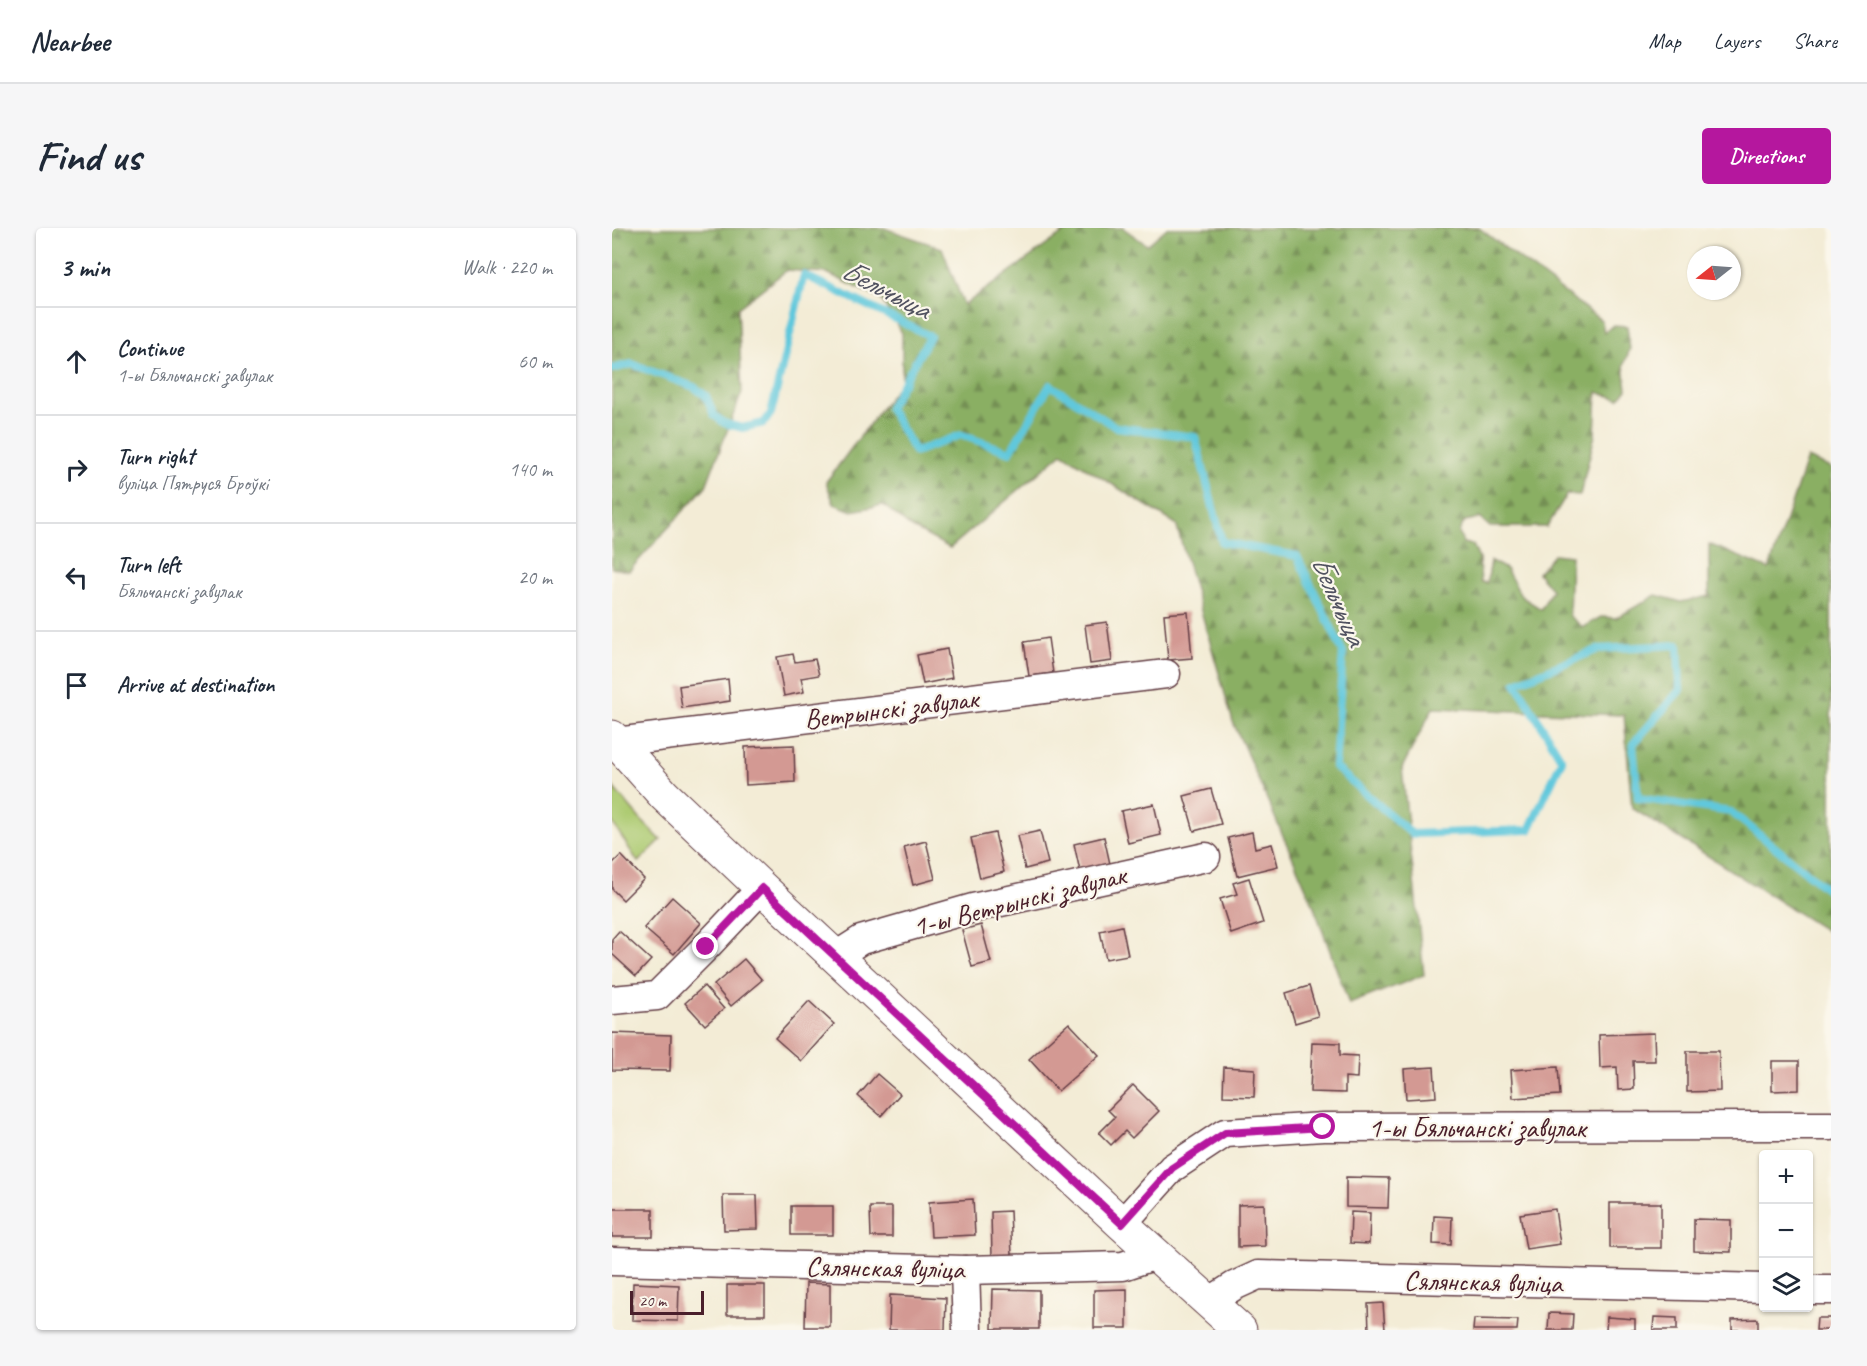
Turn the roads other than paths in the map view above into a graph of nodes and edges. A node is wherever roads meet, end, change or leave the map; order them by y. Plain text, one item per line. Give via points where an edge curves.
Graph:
1 (1166, 674) dead end
2 (614, 739) edge
3 (1206, 857) dead end
4 (762, 888) junction
5 (836, 956) junction
6 (612, 1000) edge
7 (1831, 1126) edge
8 (1122, 1224) junction
9 (1156, 1255) junction
10 (612, 1261) edge
11 (965, 1270) junction
12 (1759, 1288) edge
13 (1813, 1290) edge
14 (1831, 1290) edge
15 (1209, 1302) junction
16 (967, 1330) edge
17 (1240, 1330) edge

1 - 2 street, Ветрынскі завулак
2 - 4 main road via 664,795
3 - 5 street, 1-ы Ветрынскі завулак via 973,908 861,940
4 - 5 main road
4 - 6 street via 657,996
5 - 8 main road
7 - 8 street, 1-ы Бяльчанскі завулак via 1335,1127 1225,1133 1172,1168
8 - 9 main road
9 - 11 street, Сялянская вуліца via 1123,1266
9 - 15 main road
10 - 11 street, Сялянская вуліца
11 - 16 street
12 - 15 street, Сялянская вуліца via 1258,1275
13 - 14 street
15 - 17 main road

